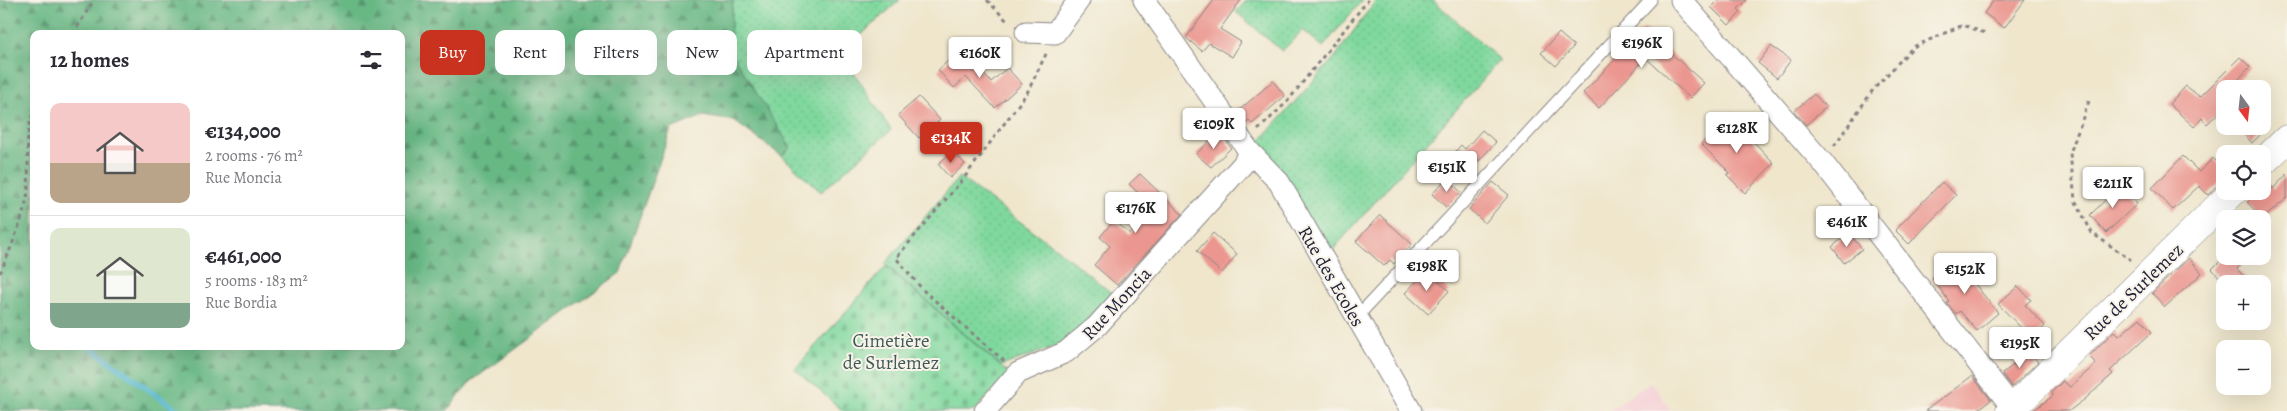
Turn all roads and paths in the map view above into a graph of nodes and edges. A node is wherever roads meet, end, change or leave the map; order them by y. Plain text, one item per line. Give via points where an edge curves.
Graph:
1 (94, 0) edge
2 (987, 0) edge
3 (1079, 0) edge
4 (1144, 0) edge
5 (1368, 0) edge
6 (1651, 0) edge
7 (1681, 0) edge
8 (75, 30) edge
9 (1026, 32) joint
10 (1056, 33) junction
11 (1985, 33) dead end
12 (2089, 101) dead end
13 (30, 121) edge
14 (2287, 139) edge
15 (1248, 149) junction
16 (2271, 154) edge
17 (1823, 163) junction
18 (2225, 200) edge
19 (0, 273) edge
20 (2150, 273) junction
21 (1356, 318) junction
22 (1018, 373) junction
23 (2013, 410) edge
24 (985, 411) edge
25 (1410, 411) edge

1 - 8 path
2 - 9 path via 1015,28
3 - 10 street
4 - 15 street
5 - 15 path via 1288,102 1256,132
6 - 21 lane
7 - 17 street
9 - 10 street
10 - 22 path via 1027,93 964,178 896,258 924,291
11 - 17 path via 1963,25 1913,48 1873,90
12 - 20 path via 2070,153 2075,200 2092,233
13 - 19 path via 28,191
14 - 16 street
15 - 21 street, Rue des Ecoles via 1279,182
15 - 22 street, Rue Moncia via 1244,163 1097,326 1066,352
17 - 23 street
18 - 20 street, Rue de Surlemez
20 - 23 street, Rue de Surlemez
21 - 25 street, Rue des Ecoles
22 - 24 street, Rue Moncia

